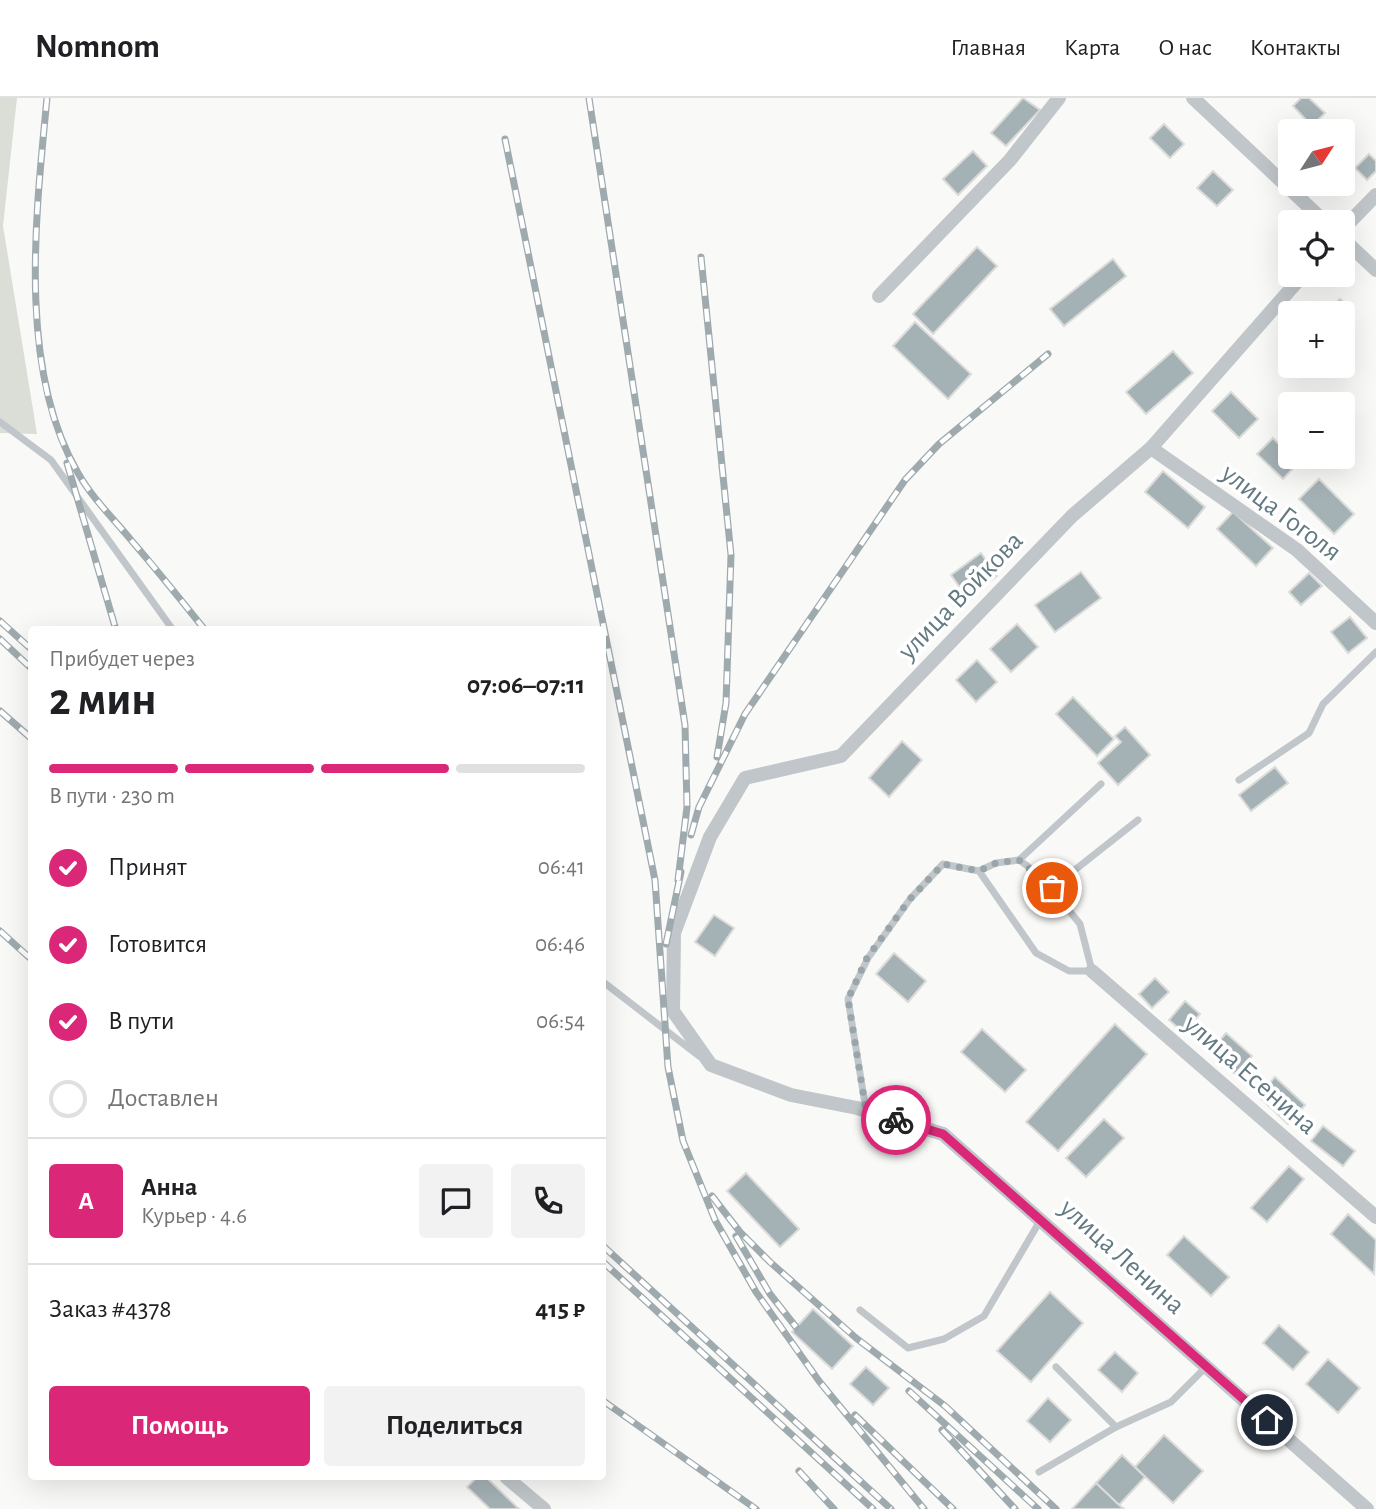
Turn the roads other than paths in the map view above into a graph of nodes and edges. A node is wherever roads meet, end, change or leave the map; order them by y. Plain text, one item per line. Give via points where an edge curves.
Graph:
1 (1059, 98) edge
2 (1193, 98) edge
3 (1376, 195) edge
4 (1312, 210) edge
5 (1355, 217) edge
6 (1355, 250) edge
7 (1376, 270) edge
8 (1292, 287) edge
9 (880, 296) dead end
10 (0, 422) edge
11 (1150, 448) junction
12 (1376, 623) edge
13 (170, 626) edge
14 (1376, 652) edge
15 (1239, 780) dead end
16 (1101, 784) dead end
17 (1138, 820) dead end
18 (1019, 860) junction
19 (979, 871) junction
20 (1052, 888) junction
21 (1092, 971) junction
22 (606, 984) edge
23 (711, 1065) junction
24 (866, 1111) junction
25 (1376, 1217) edge
26 (1041, 1218) junction
27 (860, 1310) dead end
28 (1207, 1366) junction
29 (1056, 1367) dead end
30 (1116, 1427) junction
31 (1039, 1472) dead end
32 (510, 1480) edge
33 (544, 1509) edge
34 (1367, 1509) edge

1 - 9 street via 1010,160
2 - 4 street
3 - 5 street
6 - 7 street
8 - 11 street, улица Войкова
10 - 13 lane via 51,460
11 - 12 street, улица Гоголя via 1297,550
11 - 23 street, улица Войкова via 1072,516 841,756 745,778 710,837 674,933 673,1012
14 - 15 lane via 1323,704 1309,733
16 - 18 lane
17 - 20 lane
18 - 19 lane
18 - 20 lane
19 - 21 lane via 1036,953 1069,971
19 - 24 lane via 943,864 910,899 867,958 848,999
20 - 21 lane via 1080,923
21 - 25 street, улица Есенина
22 - 23 lane
23 - 24 street, улица Ленина via 791,1095
24 - 26 street, улица Ленина via 943,1134
26 - 27 lane via 984,1316 944,1339 908,1348
26 - 28 street, улица Ленина
28 - 30 lane via 1171,1402
28 - 34 street, улица Ленина
29 - 30 lane
30 - 31 lane
32 - 33 street

